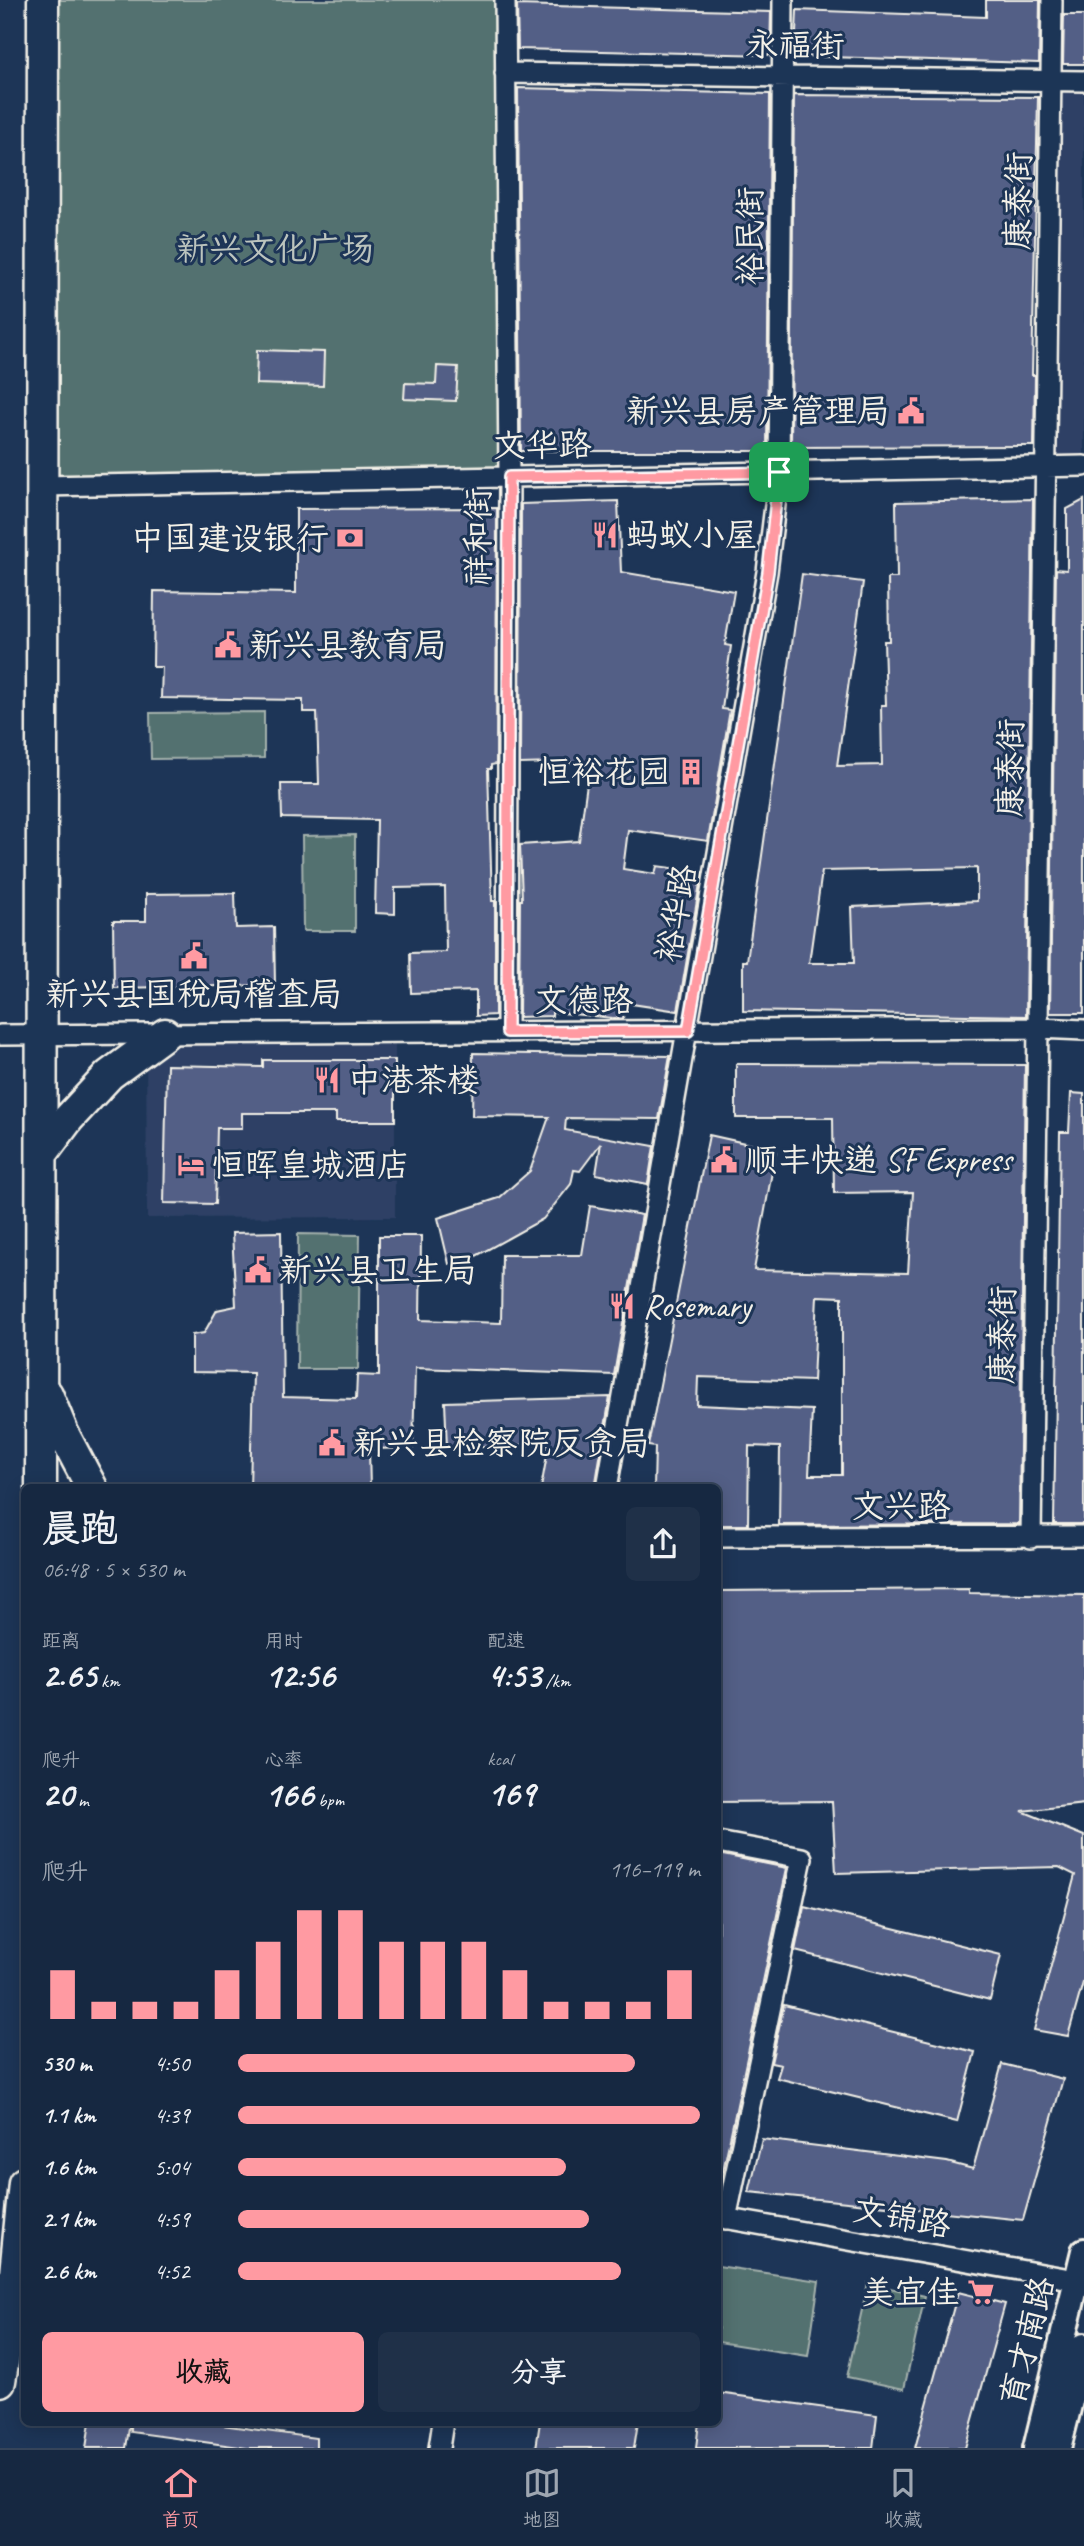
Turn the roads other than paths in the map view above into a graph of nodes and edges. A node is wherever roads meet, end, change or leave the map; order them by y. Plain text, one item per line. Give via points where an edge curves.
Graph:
1 (43, 0) edge
2 (505, 0) edge
3 (783, 0) edge
4 (1052, 0) edge
5 (505, 74) junction
6 (782, 76) junction
7 (1051, 80) junction
8 (1084, 80) edge
9 (1084, 466) edge
10 (1046, 467) junction
11 (779, 472) junction
12 (509, 477) junction
13 (43, 485) junction
14 (1038, 1028) junction
15 (1084, 1030) edge
16 (688, 1031) junction
17 (507, 1032) junction
18 (165, 1034) junction
19 (0, 1035) edge
20 (42, 1035) junction
21 (42, 1154) junction
22 (42, 1382) junction
23 (41, 1484) edge
24 (90, 1484) edge
25 (608, 1484) edge
26 (1084, 1536) edge
27 (721, 1537) edge
28 (1031, 1538) junction
29 (721, 1843) edge
30 (722, 2218) edge
31 (21, 2245) edge
32 (1084, 2251) edge
33 (1076, 2280) junction
34 (19, 2287) edge
35 (1084, 2347) edge
36 (0, 2381) edge
37 (442, 2426) edge
38 (439, 2448) edge
39 (1036, 2448) edge
40 (1058, 2448) edge

1 - 13 main road
2 - 5 street, 祥和街
3 - 6 street, 裕民街
4 - 7 street, 康泰街
5 - 6 street, 永福街
5 - 12 street, 祥和街
6 - 7 street, 永福街
6 - 11 street, 裕民街
7 - 8 street, 永福街
7 - 10 street, 康泰街
9 - 10 street, 文华路
10 - 11 street, 文华路
10 - 14 street, 康泰街
11 - 12 street, 文华路
11 - 16 street, 裕华路 via 768,572
12 - 13 street, 文华路
12 - 17 street, 祥和街
13 - 20 main road
14 - 15 street, 文德路
14 - 16 street, 文德路
14 - 28 street, 康泰街
16 - 17 street, 文德路
16 - 25 street, 裕华路
17 - 18 street, 文德路
18 - 20 street, 文德路
18 - 21 main road via 109,1075
19 - 20 street, 文德路
20 - 21 main road
21 - 22 main road
22 - 23 main road
22 - 24 main road
26 - 28 street, 文兴路
27 - 28 street, 文兴路
29 - 30 street via 802,1858
30 - 33 street, 文锦路
31 - 34 main road
32 - 33 street, 育才南路
33 - 39 street, 育才南路
34 - 36 main road
35 - 40 street, 育才南路
37 - 38 street

